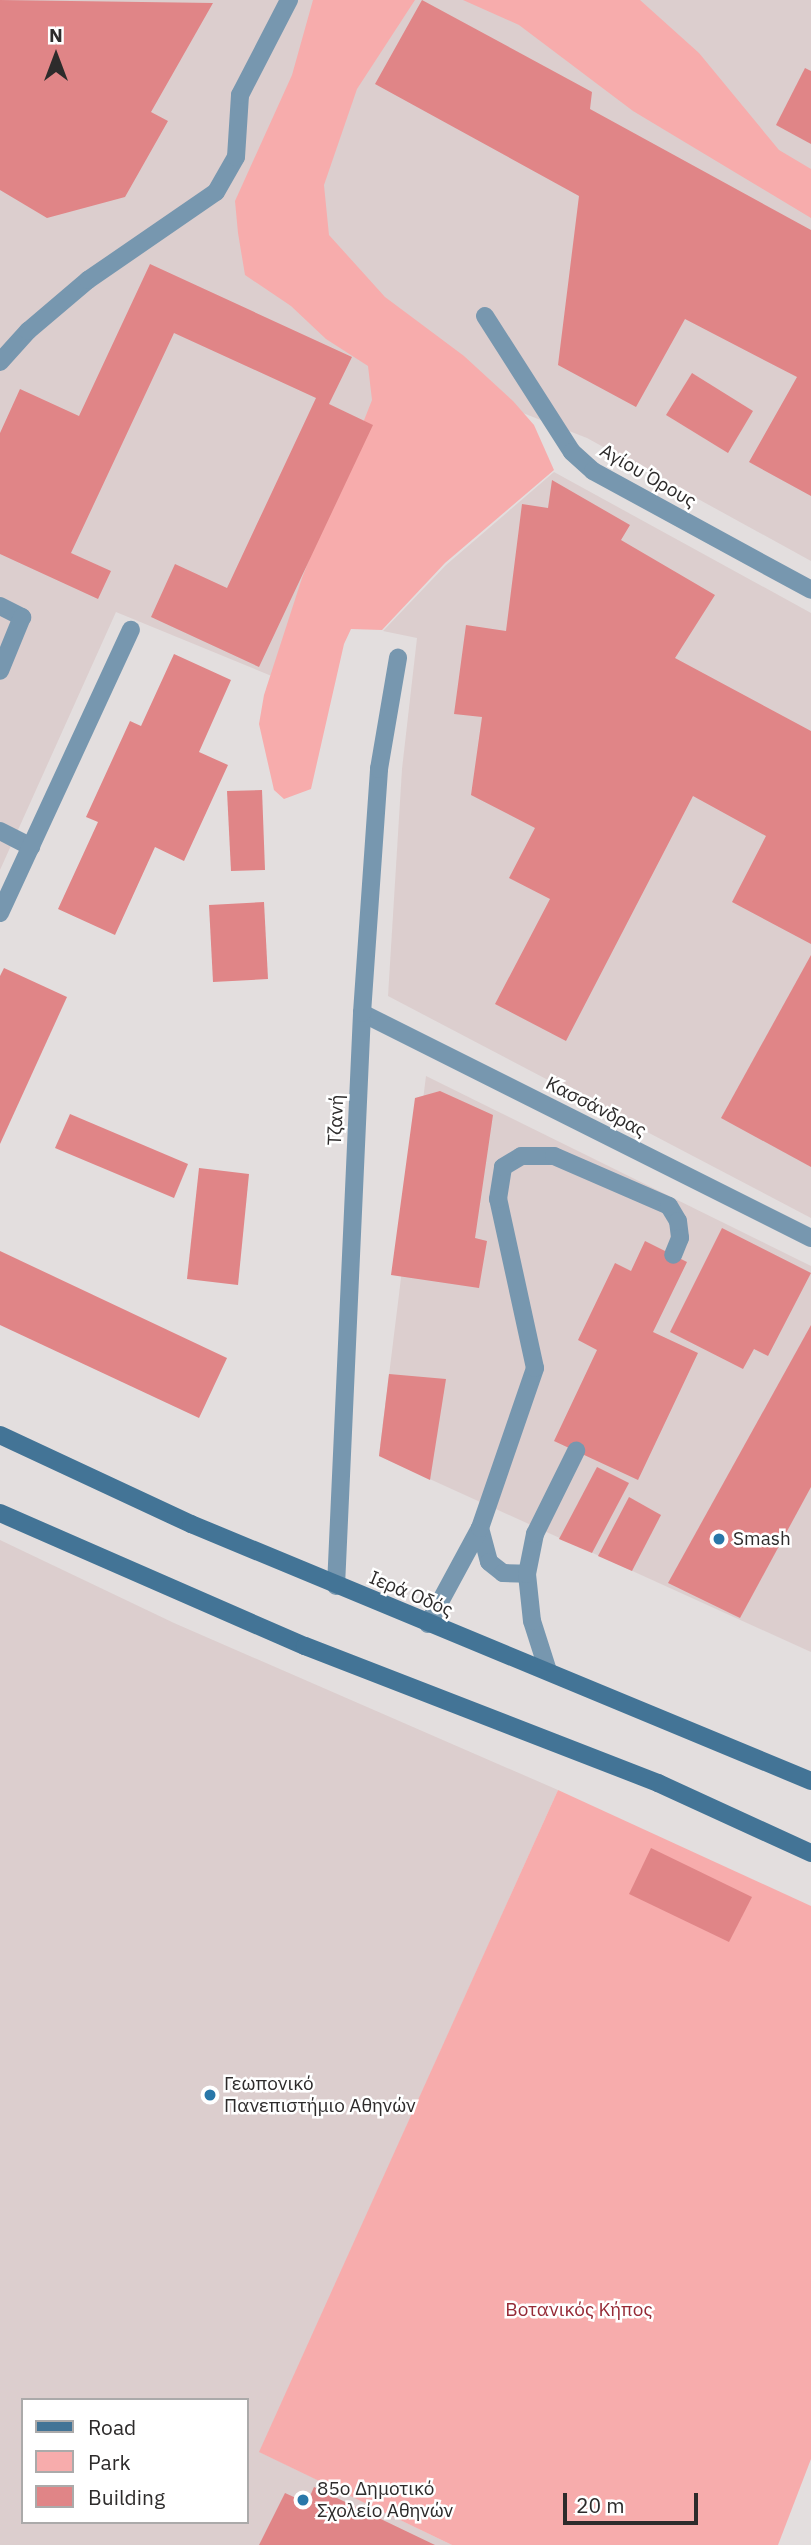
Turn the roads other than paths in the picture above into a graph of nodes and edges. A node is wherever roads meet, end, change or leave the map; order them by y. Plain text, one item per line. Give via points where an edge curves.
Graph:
1 (289, 0) edge
2 (485, 316) dead end
3 (0, 362) edge
4 (811, 590) edge
5 (0, 606) edge
6 (131, 630) dead end
7 (398, 657) dead end
8 (0, 671) edge
9 (0, 831) edge
10 (31, 847) junction
11 (0, 913) edge
12 (362, 1013) junction
13 (811, 1238) edge
14 (673, 1255) dead end
15 (0, 1435) edge
16 (576, 1451) dead end
17 (0, 1513) edge
18 (480, 1528) junction
19 (527, 1574) junction
20 (336, 1586) junction
21 (428, 1624) junction
22 (548, 1671) junction
23 (811, 1781) edge
24 (811, 1853) edge

1 - 3 street via 240,94 236,156 216,192 88,280 28,331
2 - 4 street, Αγίου Όρους via 572,452 593,471
5 - 8 street via 22,617
6 - 10 street
7 - 12 street, Τζανή via 379,769
9 - 10 street
10 - 11 street
12 - 13 street, Κασσάνδρας
12 - 20 street, Τζανή
14 - 18 street via 680,1238 678,1221 669,1206 554,1156 521,1156 503,1167 498,1199 535,1368
15 - 20 main road, Ιερά Οδός
16 - 19 street via 535,1534
17 - 24 main road via 281,1636 658,1783
18 - 19 street via 489,1562 503,1573
18 - 21 street
19 - 22 street via 532,1621
20 - 21 main road, Ιερά Οδός
21 - 22 main road, Ιερά Οδός
22 - 23 main road, Ιερά Οδός

